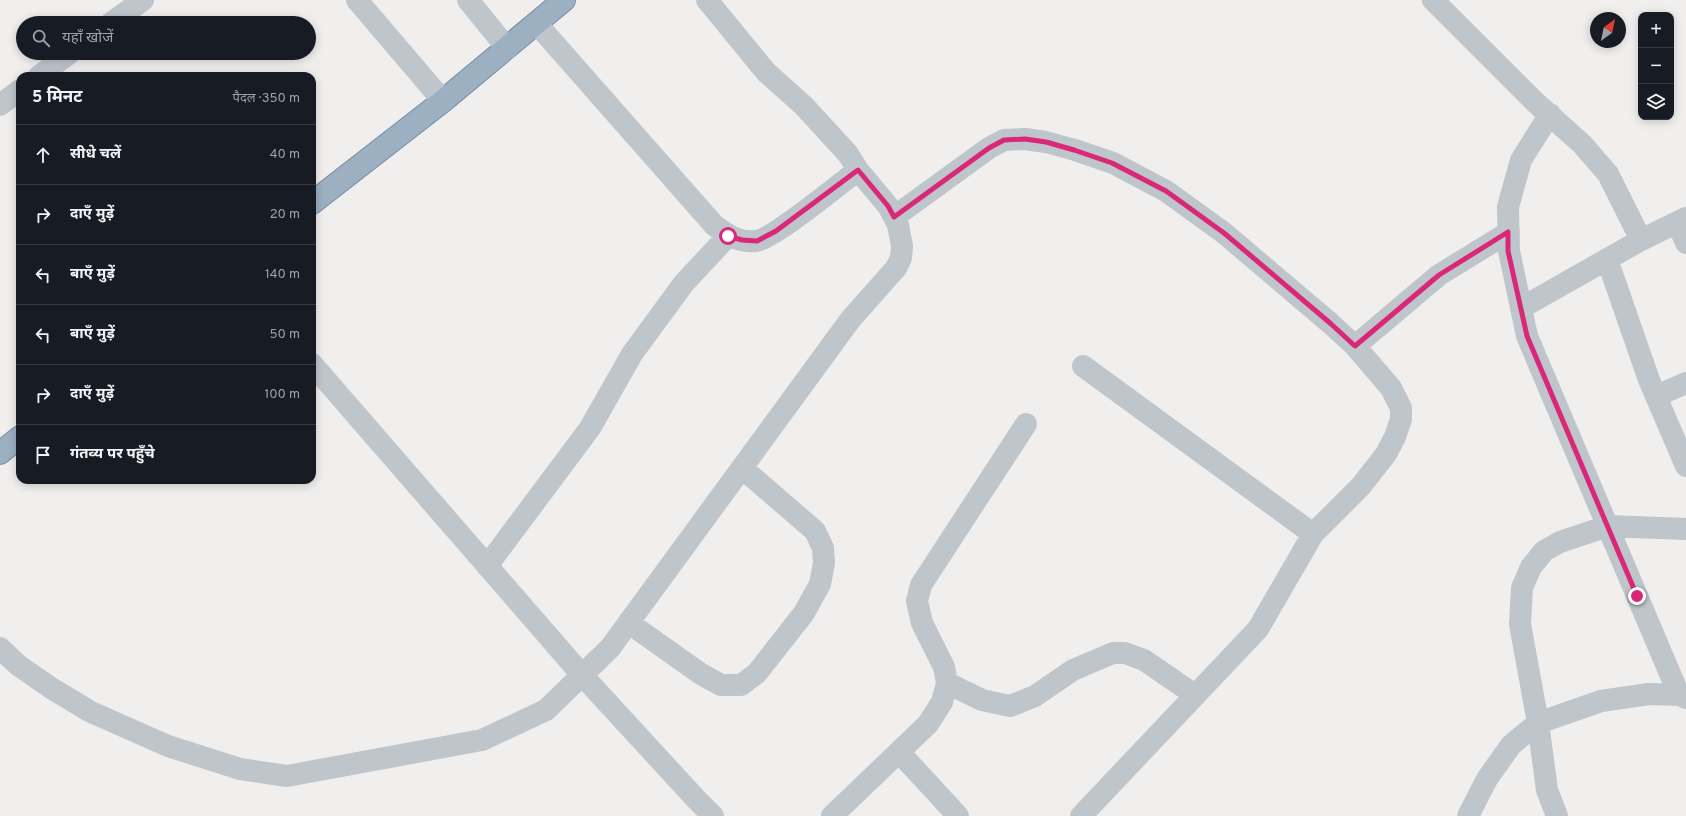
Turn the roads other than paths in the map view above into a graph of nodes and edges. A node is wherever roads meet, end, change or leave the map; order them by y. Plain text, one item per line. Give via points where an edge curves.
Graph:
1 (143, 0) edge
2 (357, 0) edge
3 (468, 0) edge
4 (564, 0) edge
5 (707, 0) edge
6 (1433, 0) edge
7 (121, 16) edge
8 (537, 24) junction
9 (507, 48) junction
10 (61, 60) edge
11 (44, 72) edge
12 (16, 93) edge
13 (443, 101) junction
14 (0, 106) edge
15 (1550, 114) junction
16 (858, 170) junction
17 (316, 200) edge
18 (894, 217) junction
19 (1682, 220) edge
20 (1508, 232) junction
21 (728, 236) junction
22 (1641, 240) junction
23 (1686, 243) edge
24 (1607, 259) junction
25 (1521, 308) junction
26 (1355, 346) junction
27 (1083, 366) dead end
28 (316, 369) edge
29 (1686, 383) edge
30 (1656, 396) junction
31 (1026, 424) dead end
32 (16, 440) edge
33 (0, 453) edge
34 (1686, 466) edge
35 (742, 468) junction
36 (1608, 526) junction
37 (1686, 529) edge
38 (1313, 534) junction
39 (487, 566) junction
40 (629, 623) junction
41 (0, 648) edge
42 (582, 675) junction
43 (947, 683) junction
44 (1195, 696) junction
45 (1682, 696) edge
46 (1538, 723) junction
47 (899, 752) junction
48 (713, 816) edge
49 (832, 816) edge
50 (958, 816) edge
51 (1081, 816) edge
52 (1468, 816) edge
53 (1556, 816) edge

1 - 7 street
2 - 13 street
3 - 9 street
4 - 8 highway
5 - 16 street via 766,72 804,106 848,154
6 - 15 street
8 - 9 highway
8 - 21 street via 714,225
9 - 13 highway
10 - 11 street
12 - 14 street
13 - 17 highway
15 - 20 street via 1521,160 1508,207
15 - 22 street via 1582,144 1608,174
16 - 18 street
16 - 21 street via 776,231 757,241
18 - 26 street via 989,148 1004,140 1025,139 1074,150 1112,163 1166,191 1224,233
18 - 35 street via 902,246 901,258 896,268 850,320
19 - 22 street
19 - 23 street
20 - 25 street via 1508,251
20 - 26 street via 1439,275
21 - 39 street via 684,283 632,354 590,428
22 - 24 street
24 - 25 street
24 - 30 street
25 - 36 street via 1527,336
26 - 38 street via 1391,388 1401,408 1401,419 1386,454 1365,481
27 - 38 street
28 - 39 street
29 - 30 street
30 - 34 street
31 - 43 street via 921,585 917,601 922,623 944,667
32 - 33 highway
35 - 40 street
35 - 40 street via 815,531 823,548 824,563 820,584 804,613 758,673 741,685 721,685 701,674
36 - 37 street
36 - 45 street
36 - 46 street via 1560,542 1544,551 1531,567 1522,588 1520,624
38 - 44 street via 1258,629
39 - 42 street
40 - 42 street via 610,648
41 - 42 street via 23,669 91,712 168,746 240,769 287,776 482,740 546,710
42 - 48 street
43 - 44 street via 982,700 1010,706 1035,696 1074,670 1112,653 1125,653 1144,660
43 - 47 street via 942,702 928,724
44 - 51 street
45 - 46 street via 1649,694 1601,700
46 - 52 street via 1511,745 1487,779
46 - 53 street via 1547,790
47 - 49 street
47 - 50 street

